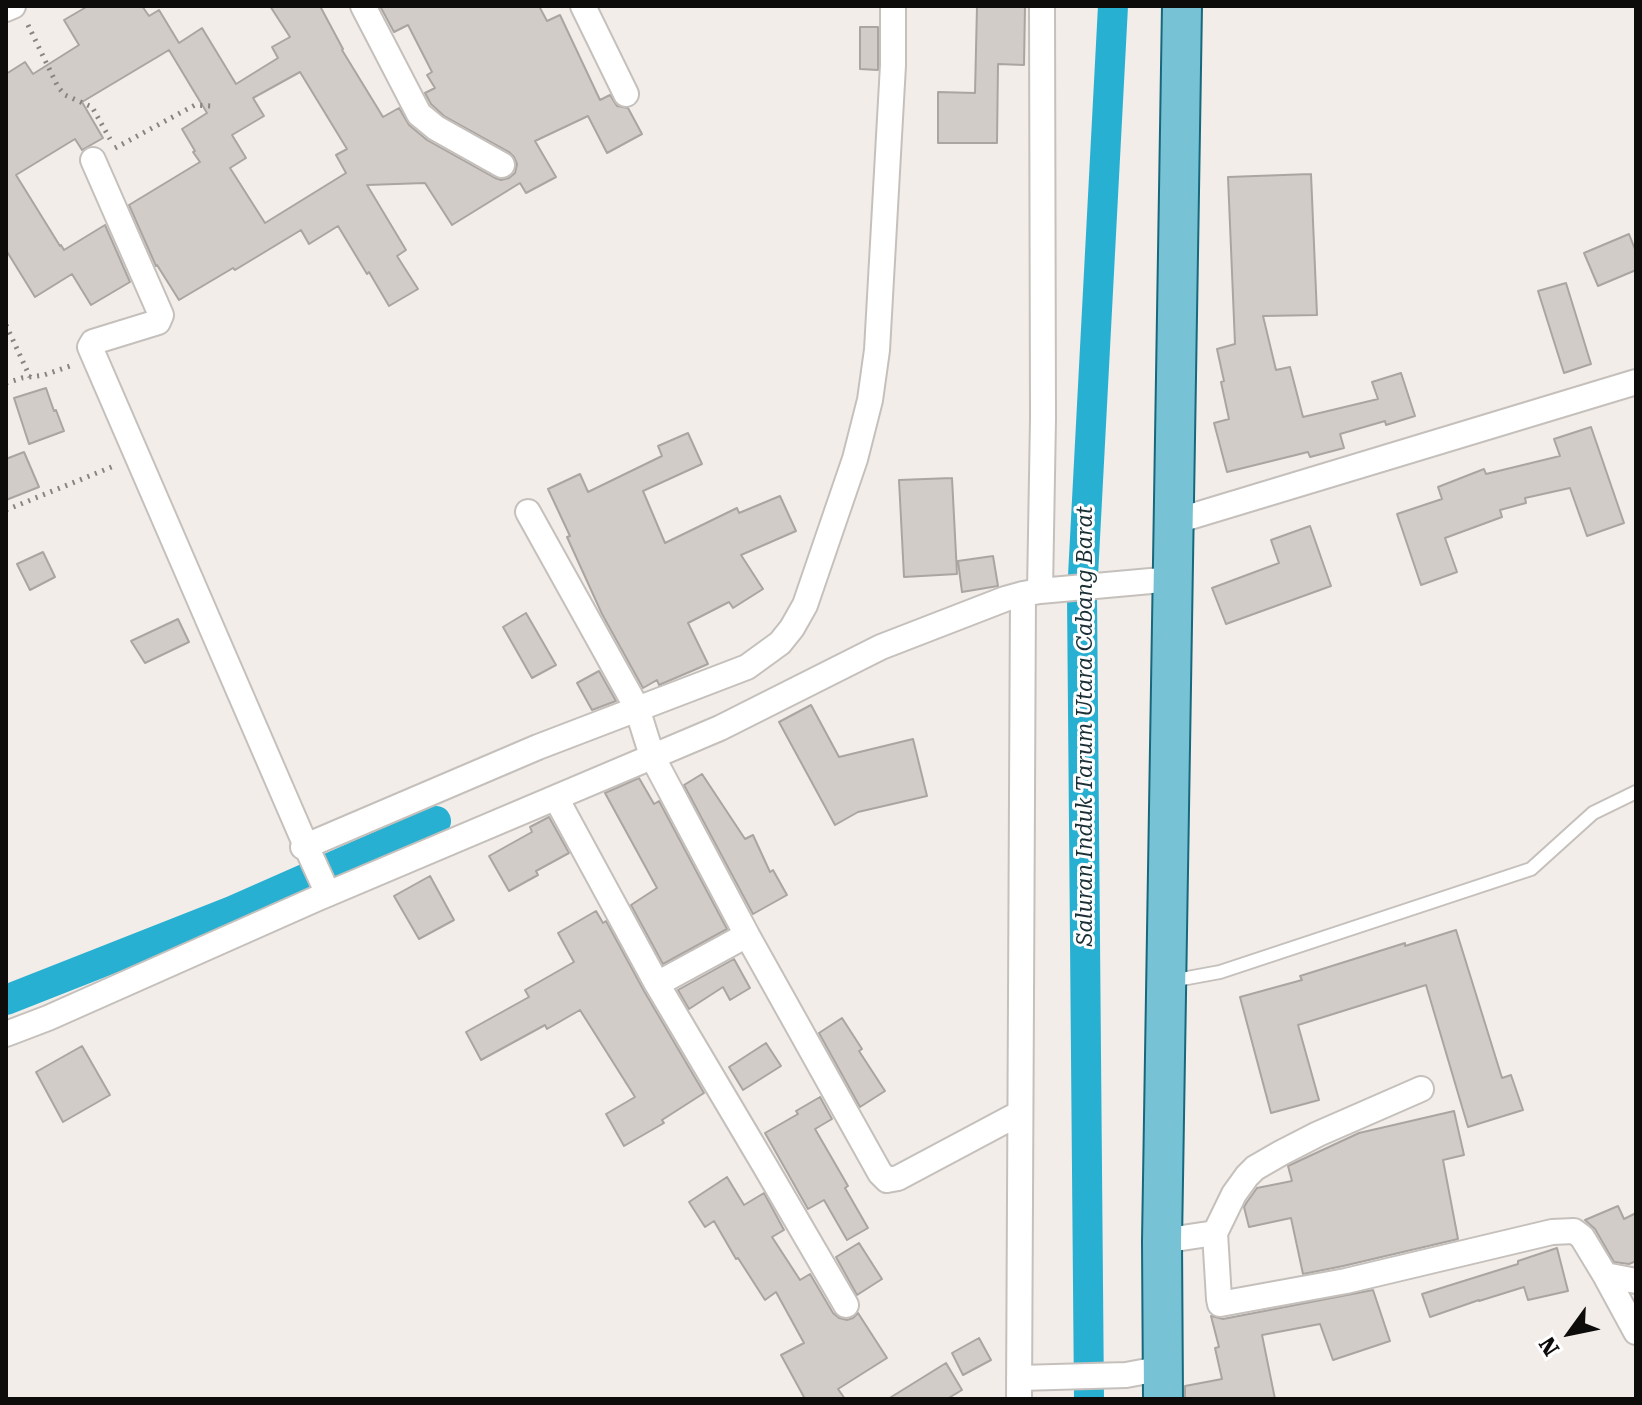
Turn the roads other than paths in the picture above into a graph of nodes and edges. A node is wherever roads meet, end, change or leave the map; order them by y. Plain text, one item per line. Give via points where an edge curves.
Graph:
1 (363, 6) edge
2 (583, 6) edge
3 (893, 6) edge
4 (1042, 6) edge
5 (1182, 6) edge
6 (626, 94) dead end
7 (104, 154) road end
8 (502, 165) dead end
9 (1636, 382) edge
10 (528, 512) dead end
11 (1173, 522) junction
12 (1157, 581) junction
13 (1032, 592) junction
14 (751, 672) junction
15 (768, 701) junction
16 (639, 712) junction
17 (651, 752) junction
18 (1636, 792) edge
19 (556, 798) junction
20 (306, 848) junction
21 (327, 891) junction
22 (747, 935) junction
23 (1176, 980) junction
24 (657, 984) junction
25 (6, 1034) edge
26 (1421, 1089) dead end
27 (1020, 1113) junction
28 (1213, 1234) junction
29 (1168, 1240) junction
30 (1605, 1275) junction
31 (1636, 1281) edge
32 (846, 1305) dead end
33 (1636, 1332) edge
34 (1164, 1384) edge
35 (1026, 1385) edge

1 - 8 street via 419,114
2 - 6 street
3 - 14 street via 877,350 870,400 805,605 780,643
4 - 13 street via 1043,418
5 - 11 main road
7 - 20 street via 161,315 158,322 90,347
9 - 11 street
10 - 16 street
11 - 12 main road
12 - 13 street
12 - 23 main road
13 - 15 street via 881,647
13 - 27 street
14 - 15 street
14 - 16 street
15 - 17 street via 720,728
16 - 17 street
16 - 20 street via 538,747
17 - 19 street
17 - 22 street
18 - 23 lane via 1593,813 1531,869 1220,972
19 - 21 street
19 - 24 street
20 - 21 street
21 - 25 street
22 - 24 street
22 - 27 street via 887,1180
23 - 29 main road
24 - 32 street
26 - 28 street via 1255,1168
27 - 35 street
28 - 29 street
28 - 30 street via 1222,1304 1552,1232 1574,1231 1582,1237
29 - 34 main road
30 - 31 street
30 - 33 street
34 - 35 street via 1126,1375

